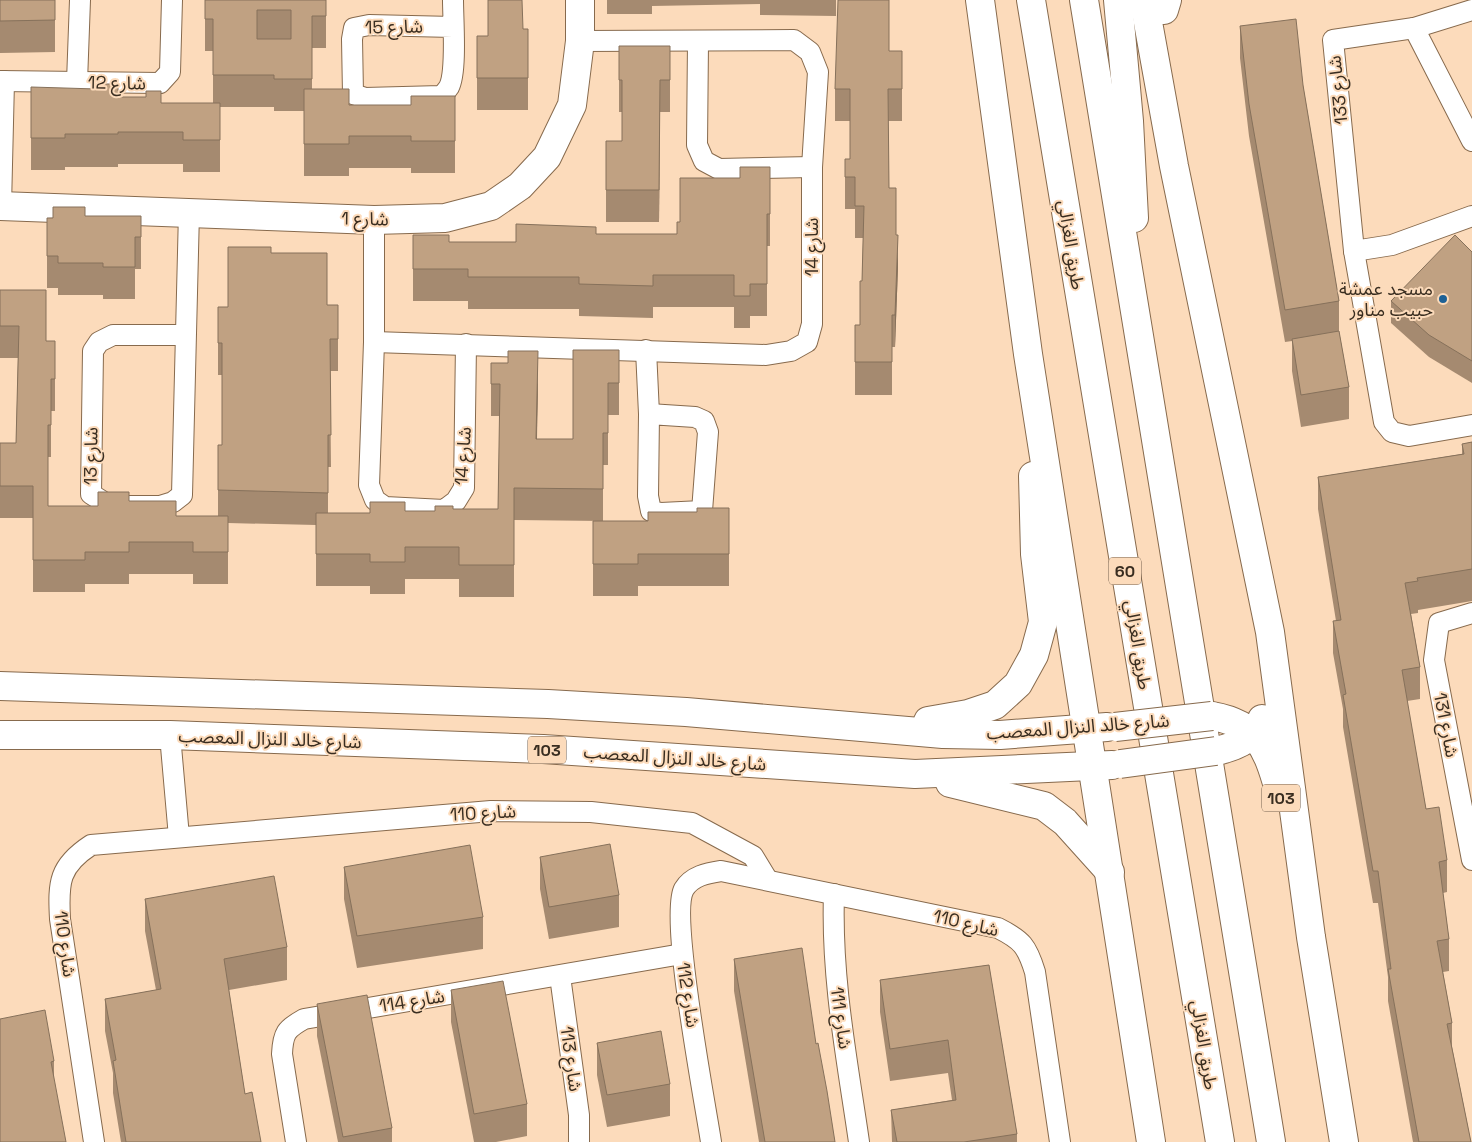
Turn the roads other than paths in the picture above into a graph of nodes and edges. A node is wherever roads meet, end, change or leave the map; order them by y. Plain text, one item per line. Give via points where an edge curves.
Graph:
1 (80, 0) edge
2 (172, 0) edge
3 (453, 0) edge
4 (580, 0) edge
5 (980, 0) edge
6 (1024, 0) edge
7 (1031, 0) edge
8 (1084, 0) edge
9 (1118, 0) edge
10 (1159, 2) edge
11 (1472, 10) edge
12 (453, 27) junction
13 (1414, 28) junction
14 (580, 41) junction
15 (698, 42) junction
16 (1043, 73) junction
17 (2, 81) edge
18 (77, 82) junction
19 (1472, 141) edge
20 (812, 168) junction
21 (0, 206) edge
22 (189, 212) junction
23 (1472, 216) edge
24 (374, 220) junction
25 (1354, 251) junction
26 (186, 335) junction
27 (374, 342) junction
28 (466, 344) junction
29 (1139, 345) junction
30 (646, 350) junction
31 (1028, 354) junction
32 (649, 414) junction
33 (1472, 426) edge
34 (1472, 613) edge
35 (1270, 632) junction
36 (0, 686) edge
37 (886, 727) junction
38 (1088, 728) junction
39 (1254, 733) junction
40 (0, 735) edge
41 (170, 735) junction
42 (1107, 765) junction
43 (915, 774) junction
44 (179, 837) junction
45 (1472, 860) edge
46 (1301, 866) junction
47 (720, 871) joint
48 (1110, 872) junction
49 (767, 879) junction
50 (834, 894) junction
51 (682, 954) junction
52 (560, 976) junction
53 (94, 1142) edge
54 (296, 1142) edge
55 (579, 1142) edge
56 (711, 1142) edge
57 (859, 1142) edge
58 (1060, 1142) edge
59 (1151, 1142) edge
60 (1220, 1142) edge
61 (1272, 1142) edge
62 (1344, 1142) edge

1 - 18 street, شارع 12
2 - 18 street, شارع 12 via 170,72 160,84
3 - 12 street, شارع 15
4 - 14 main road, شارع 1
5 - 31 main road
6 - 16 main road
7 - 16 main road, طريق الغزالي / 60
8 - 29 main road
9 - 29 main road via 1129,121
10 - 35 main road via 1174,166
11 - 13 street, شارع 133
12 - 12 street, شارع 15 via 369,25 354,28 353,94 365,98 442,96 449,87 452,72
13 - 19 street
13 - 25 street, شارع 133 via 1334,40
14 - 15 street, شارع 14
14 - 24 main road, شارع 1 via 572,105 547,157 520,186 491,206 445,218
15 - 20 street via 697,145 704,162 719,169
15 - 20 street, شارع 14 via 794,40 810,52 818,72
16 - 60 main road, طريق الغزالي / 60
17 - 18 street, شارع 12
17 - 21 street, شارع 12
20 - 30 street, شارع 14 via 812,324 807,342 791,351 766,355
21 - 22 main road, شارع 1
22 - 24 main road, شارع 1
22 - 26 street, شارع 13
23 - 25 street via 1392,244
24 - 27 street, شارع 14
25 - 33 street, شارع 133 via 1384,422 1392,432 1409,436
26 - 26 street, شارع 13 via 182,494 173,502 160,506 110,506 91,494 93,351 99,342 112,335
27 - 28 street, شارع 14
27 - 28 street, شارع 14 via 369,485 375,500 385,507 444,510 464,488
28 - 30 street, شارع 14
29 - 61 main road
30 - 32 street
31 - 37 main road via 1035,554 1043,622 1034,655 1018,684 995,705 968,714
31 - 38 main road
32 - 32 street via 648,496 651,511 702,511 708,432 704,421
34 - 45 street, شارع 131 via 1439,624 1434,660
35 - 39 main road via 1266,705
35 - 46 main road
36 - 37 main road, شارع خالد النزال المعصب via 548,704
37 - 38 main road, شارع خالد النزال المعصب via 1000,736
38 - 39 main road, شارع خالد النزال المعصب, bridge via 1212,716 1242,724
38 - 42 main road
39 - 42 main road, شارع خالد النزال المعصب / 103, bridge via 1231,748
39 - 46 main road, 103 via 1264,748 1277,784
40 - 41 main road, شارع خالد النزال المعصب / 103
41 - 43 main road, شارع خالد النزال المعصب / 103 via 543,749
41 - 44 street
42 - 43 main road, شارع خالد النزال المعصب / 103
42 - 48 main road
43 - 48 main road via 1044,806 1065,822
44 - 49 street, شارع 110 via 491,811 592,812 692,823 752,856
44 - 53 street, شارع 110 via 91,845 73,857 62,873 58,892 60,919
46 - 62 main road
47 - 49 street, شارع 110
47 - 51 street, شارع 112 via 694,879 684,889 680,905
48 - 59 main road
49 - 50 street, شارع 110
50 - 57 street, شارع 111 via 832,938 835,977
50 - 58 street, شارع 110 via 998,928 1016,937 1028,950 1035,972
51 - 52 street, 114 شارع
51 - 56 street, شارع 112
52 - 54 street, 114 شارع via 304,1018 290,1027 283,1039 282,1054
52 - 55 street, شارع 113 via 579,1115

